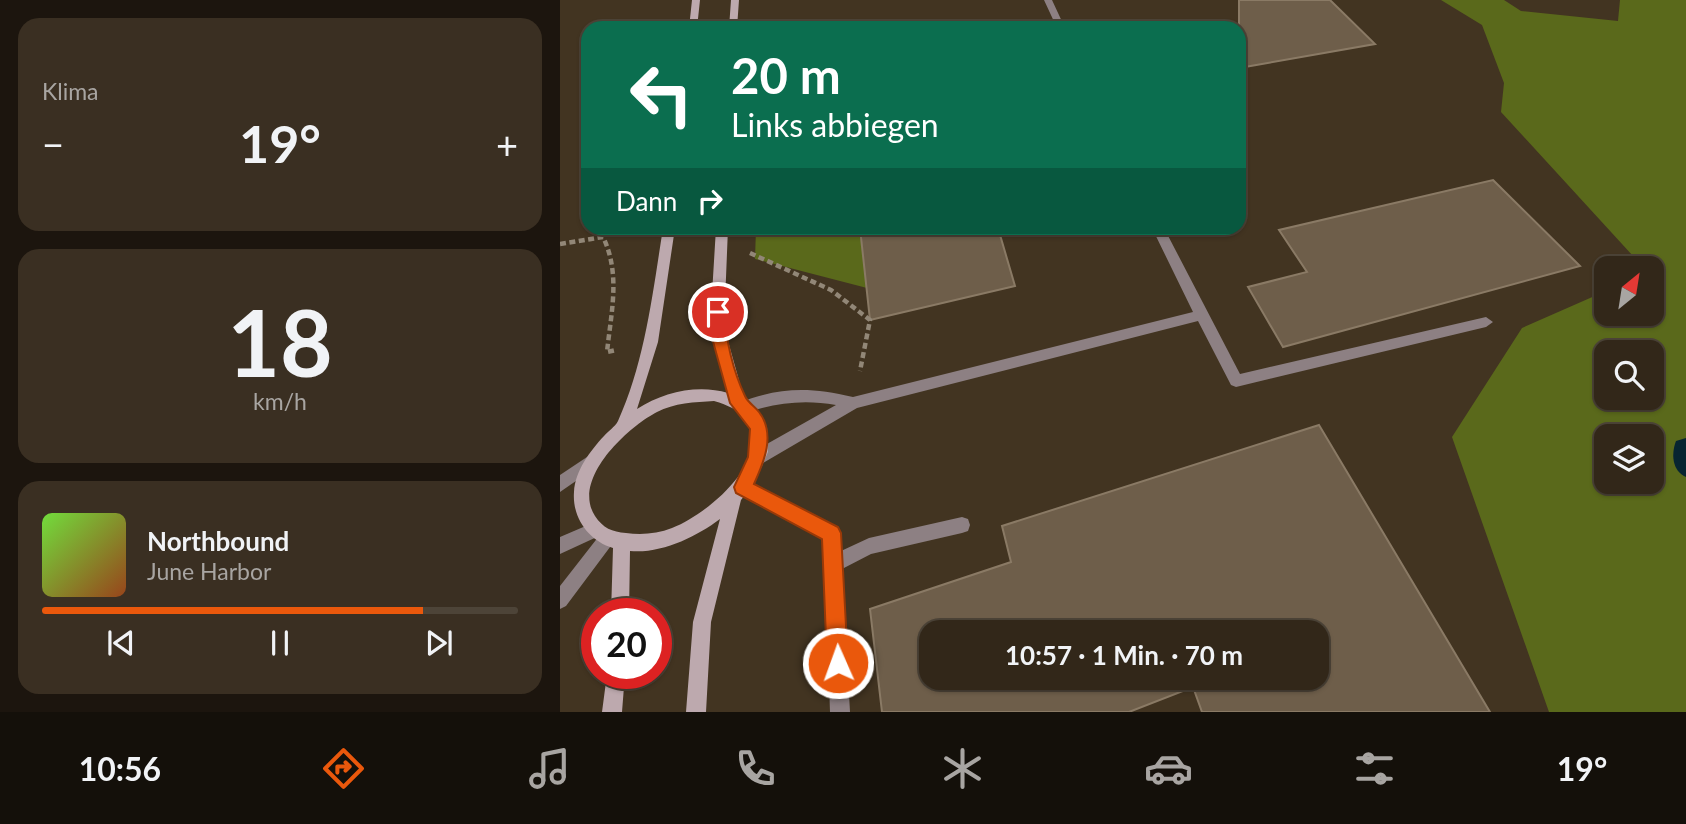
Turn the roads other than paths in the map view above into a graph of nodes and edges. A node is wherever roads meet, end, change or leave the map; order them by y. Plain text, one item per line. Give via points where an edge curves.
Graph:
1 (696, 0) edge
2 (735, 0) edge
3 (1048, 0) edge
4 (694, 21) edge
5 (734, 21) edge
6 (1058, 21) edge
7 (668, 235) edge
8 (722, 235) edge
9 (1162, 235) edge
10 (1201, 314) junction
11 (1486, 322) dead end
12 (853, 403) junction
13 (742, 405) junction
14 (624, 425) junction
15 (757, 458) junction
16 (594, 459) junction
17 (560, 485) edge
18 (738, 494) junction
19 (962, 525) dead end
20 (608, 538) junction
21 (560, 546) edge
22 (833, 564) junction
23 (617, 598) edge
24 (560, 600) edge
25 (614, 689) edge
26 (612, 712) edge
27 (696, 712) edge
28 (840, 712) edge

1 - 4 main road
2 - 5 main road
3 - 6 lane
7 - 14 main road via 651,342
8 - 13 main road via 717,327
9 - 10 lane
10 - 11 lane via 1236,381
10 - 12 lane
12 - 13 lane via 818,395 782,394
12 - 15 lane
13 - 14 main road via 714,394 685,396 654,406
13 - 15 main road via 758,429
14 - 16 main road
15 - 18 main road
16 - 17 lane
16 - 20 main road via 585,479 585,516
18 - 20 main road via 708,521 681,536 650,544
18 - 22 lane via 832,533
18 - 27 main road via 702,622
19 - 22 lane via 869,546
20 - 21 lane
20 - 23 main road
20 - 24 lane
22 - 28 lane
25 - 26 main road

